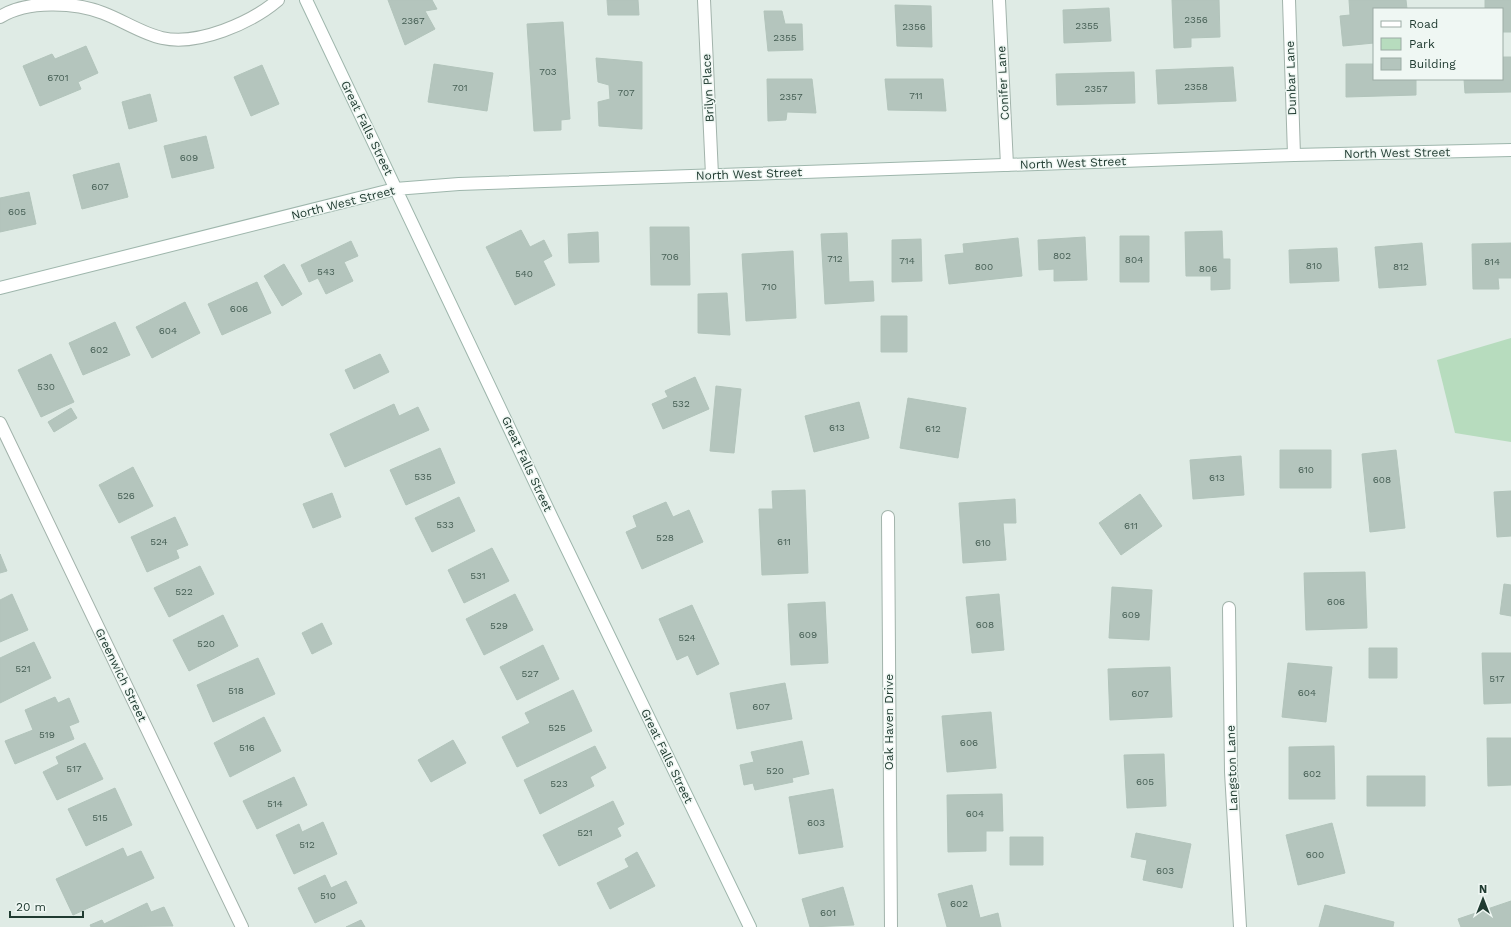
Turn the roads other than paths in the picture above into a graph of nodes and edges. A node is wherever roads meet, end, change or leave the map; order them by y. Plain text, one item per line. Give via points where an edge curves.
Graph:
1 (278, 0) edge
2 (306, 0) edge
3 (704, 0) edge
4 (999, 0) edge
5 (1289, 0) edge
6 (0, 17) edge
7 (1511, 150) edge
8 (1294, 155) junction
9 (1007, 166) junction
10 (712, 175) junction
11 (396, 189) junction
12 (0, 288) edge
13 (0, 423) edge
14 (888, 517) dead end
15 (1229, 608) dead end
16 (242, 927) edge
17 (750, 927) edge
18 (891, 927) edge
19 (1240, 927) edge

1 - 6 main road via 267,9 226,29 204,38 182,40 162,38 102,13 64,4 34,5
2 - 11 main road, Great Falls Street
3 - 10 main road, Brilyn Place
4 - 9 main road, Conifer Lane
5 - 8 main road, Dunbar Lane
7 - 8 main road, North West Street
8 - 9 main road, North West Street
9 - 10 main road, North West Street
10 - 11 main road, North West Street via 459,184
11 - 12 main road, North West Street
11 - 17 main road, Great Falls Street
13 - 16 main road, Greenwich Street
14 - 18 main road, Oak Haven Drive
15 - 19 main road, Langston Lane via 1230,772

